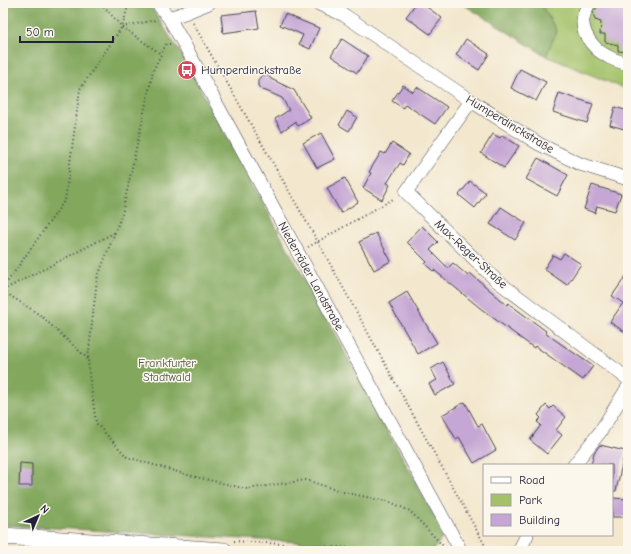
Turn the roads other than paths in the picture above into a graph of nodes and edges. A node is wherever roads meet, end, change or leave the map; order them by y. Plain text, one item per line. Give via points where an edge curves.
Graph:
1 (157, 3) edge
2 (209, 3) edge
3 (317, 3) edge
4 (589, 3) edge
5 (169, 18) junction
6 (628, 64) edge
7 (471, 101) junction
8 (628, 179) edge
9 (628, 379) edge
10 (628, 387) edge
11 (575, 464) edge
12 (3, 536) edge
13 (526, 536) edge
14 (224, 551) edge
15 (462, 551) edge
16 (519, 551) edge

1 - 5 street, Niederräder Landstraße
2 - 5 street
3 - 7 street, Humperdinckstraße via 344,15
4 - 6 street via 583,16 584,33 606,56
5 - 15 street, Niederräder Landstraße
7 - 8 street, Humperdinckstraße via 539,144 580,164
7 - 9 street, Max-Reger-Straße via 406,192 497,281
10 - 11 street via 600,432
12 - 14 main road
13 - 16 street

